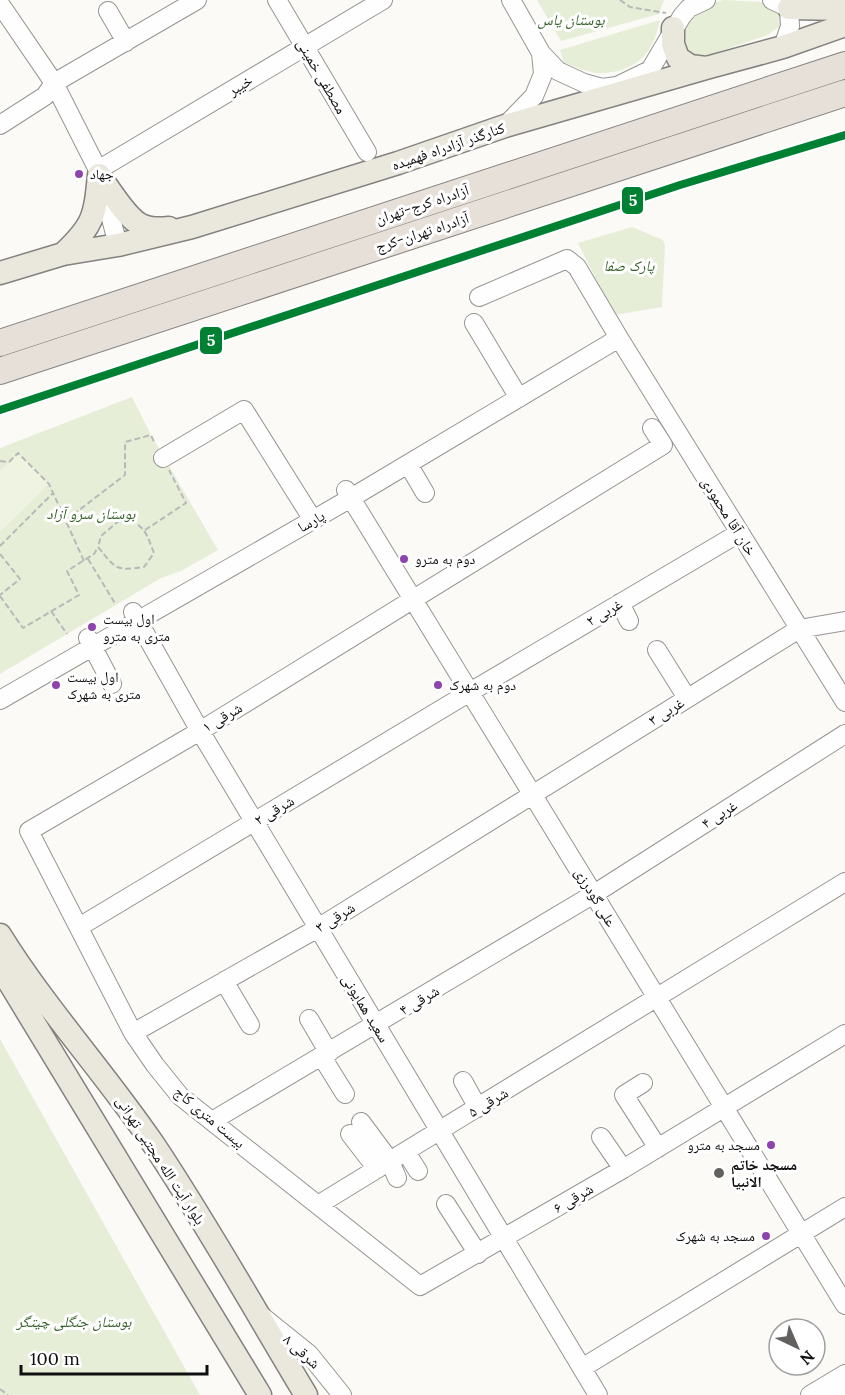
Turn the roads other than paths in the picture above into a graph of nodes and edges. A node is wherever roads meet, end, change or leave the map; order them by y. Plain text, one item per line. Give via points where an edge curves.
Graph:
1 (277, 0) edge
2 (383, 0) edge
3 (511, 0) edge
4 (825, 0) edge
5 (192, 1) edge
6 (0, 4) edge
7 (780, 4) edge
8 (845, 9) edge
9 (108, 10) dead end
10 (688, 10) edge
11 (5, 24) edge
12 (845, 25) edge
13 (126, 42) junction
14 (783, 46) junction
15 (305, 47) junction
16 (541, 53) junction
17 (845, 65) edge
18 (706, 68) junction
19 (54, 83) junction
20 (617, 86) junction
21 (845, 93) edge
22 (583, 103) junction
23 (0, 125) edge
24 (505, 126) junction
25 (367, 152) junction
26 (398, 163) junction
27 (98, 172) junction
28 (350, 178) junction
29 (192, 228) junction
30 (118, 245) junction
31 (63, 254) junction
32 (0, 273) edge
33 (479, 297) dead end
34 (474, 322) dead end
35 (42, 328) junction
36 (0, 333) edge
37 (616, 333) junction
38 (0, 343) edge
39 (0, 371) edge
40 (516, 393) junction
41 (652, 428) dead end
42 (163, 458) road end
43 (408, 464) junction
44 (425, 493) dead end
45 (349, 494) junction
46 (310, 516) junction
47 (740, 533) junction
48 (414, 600) junction
49 (620, 603) junction
50 (136, 616) junction
51 (629, 621) dead end
52 (845, 621) edge
53 (799, 629) junction
54 (90, 642) junction
55 (657, 650) dead end
56 (112, 684) dead end
57 (0, 690) edge
58 (470, 692) junction
59 (687, 698) junction
60 (0, 700) edge
61 (845, 702) edge
62 (200, 731) junction
63 (845, 734) edge
64 (533, 795) junction
65 (254, 822) junction
66 (28, 831) joint
67 (845, 882) edge
68 (594, 894) junction
69 (79, 927) junction
70 (318, 928) junction
71 (0, 935) edge
72 (0, 967) edge
73 (224, 981) junction
74 (658, 999) junction
75 (309, 1019) dead end
76 (250, 1025) dead end
77 (376, 1025) junction
78 (133, 1033) junction
79 (845, 1034) edge
80 (326, 1055) junction
81 (463, 1081) dead end
82 (643, 1083) dead end
83 (345, 1094) dead end
84 (478, 1108) junction
85 (725, 1108) junction
86 (212, 1121) junction
87 (356, 1128) dead end
88 (440, 1131) junction
89 (601, 1137) dead end
90 (658, 1148) junction
91 (406, 1152) junction
92 (623, 1168) junction
93 (388, 1170) junction
94 (418, 1171) dead end
95 (446, 1204) dead end
96 (318, 1205) junction
97 (845, 1207) edge
98 (802, 1234) junction
99 (505, 1239) junction
100 (478, 1254) junction
101 (420, 1286) joint
102 (845, 1305) edge
103 (256, 1312) junction
104 (582, 1368) junction
105 (845, 1374) edge
106 (845, 1389) edge
107 (260, 1395) edge
108 (306, 1395) edge
109 (342, 1395) edge
110 (598, 1395) edge
111 (810, 1395) edge
112 (835, 1395) edge

1 - 15 street, مصطفی خمینی
2 - 15 street, خیبر
3 - 16 street
4 - 7 street
5 - 13 street
6 - 11 street
7 - 8 main road
7 - 14 street via 790,26
9 - 13 street
10 - 18 main road via 673,44 678,58 690,66
10 - 20 street via 650,70
11 - 19 street
12 - 14 main road
13 - 19 street
14 - 18 main road, کنارگذر آزادراه فهمیده
15 - 25 street, مصطفی خمینی
15 - 27 street, خیبر
16 - 20 street via 568,76 602,88
16 - 24 street via 543,74 534,96
17 - 35 highway, آزادراه کرج-تهران
18 - 22 main road, کنارگذر آزادراه فهمیده
19 - 23 street via 45,96
19 - 27 street
20 - 22 main road
21 - 39 highway, آزادراه تهران-کرج
22 - 24 main road, کنارگذر آزادراه فهمیده
24 - 26 main road, کنارگذر آزادراه فهمیده
25 - 26 street
25 - 28 street
26 - 28 main road, کنارگذر آزادراه فهمیده
27 - 29 main road via 129,216 141,225 156,229
27 - 30 street
27 - 31 main road via 93,219
28 - 29 main road, کنارگذر آزادراه فهمیده
29 - 30 main road
30 - 31 main road
31 - 32 main road
33 - 37 street, خان آقا محمودی via 567,259 577,267
34 - 40 street
35 - 36 highway
35 - 38 highway, آزادراه کرج-تهران
37 - 40 street, پارسا
37 - 47 street, خان آقا محمودی
40 - 43 street, پارسا
40 - 45 street, پارسا
41 - 48 street, ۱ شرقی via 663,445
42 - 46 street via 244,410
43 - 44 street
43 - 45 street, پارسا
45 - 46 street, پارسا
45 - 48 street, علی گودرزی
46 - 50 street, پارسا
47 - 49 street, ۲ غربی
47 - 53 street, خان آقا محمودی
48 - 58 street, علی گودرزی
48 - 62 street, ۱ شرقی
49 - 51 street
49 - 58 street, ۲ غربی
50 - 54 street, پارسا
50 - 62 street, سعید همایونی
52 - 53 street
53 - 59 street, ۳ غربی
53 - 61 street, خان آقا محمودی
54 - 56 street
54 - 57 street, پارسا
54 - 60 street, پارسا
55 - 59 street
58 - 64 street, علی گودرزی
58 - 65 street, ۲ شرقی
59 - 64 street, ۳ غربی
62 - 65 street, سعید همایونی
62 - 66 street, ۱ شرقی
63 - 68 street, ۴ غربی
64 - 68 street, علی گودرزی
64 - 70 street, ۳ شرقی
65 - 69 street, ۲ شرقی
65 - 70 street, سعید همایونی
66 - 69 street, بیست متری کاج
67 - 74 street, ۵ شرقی
68 - 74 street, علی گودرزی
68 - 77 street, ۴ شرقی
69 - 78 street, بیست متری کاج
70 - 73 street, ۳ شرقی
70 - 77 street, سعید همایونی
71 - 103 main road, بلوار آیت الله مجتبی تهرانی via 21,970 154,1146
72 - 107 main road
73 - 76 street
73 - 78 street, ۳ شرقی
74 - 84 street, ۵ شرقی
74 - 85 street, علی گودرزی
75 - 80 street
77 - 80 street, ۴ شرقی
77 - 88 street, سعید همایونی
78 - 86 street, بیست متری کاج via 180,1096
79 - 85 street, ۶ شرقی
80 - 83 street
80 - 86 street, ۴ شرقی
81 - 84 street
82 - 90 street via 624,1095
84 - 88 street, ۵ شرقی
85 - 90 street, ۶ شرقی
85 - 98 street, علی گودرزی
86 - 96 street, بیست متری کاج
87 - 93 street
88 - 91 street, ۵ شرقی
88 - 99 street, سعید همایونی
89 - 92 street
90 - 92 street, ۶ شرقی
91 - 93 street, ۵ شرقی
91 - 94 street
92 - 99 street, ۶ شرقی
93 - 96 street, ۵ شرقی
95 - 100 street
96 - 101 street, بیست متری کاج
97 - 98 street
98 - 102 street, علی گودرزی
98 - 104 street
99 - 100 street, ۶ شرقی
99 - 104 street, سعید همایونی
100 - 101 street, ۶ شرقی
103 - 108 main road, بلوار آیت الله مجتبی تهرانی
103 - 109 street, ۸ شرقی via 309,1354
104 - 110 street, سعید همایونی
105 - 111 street
106 - 112 street

